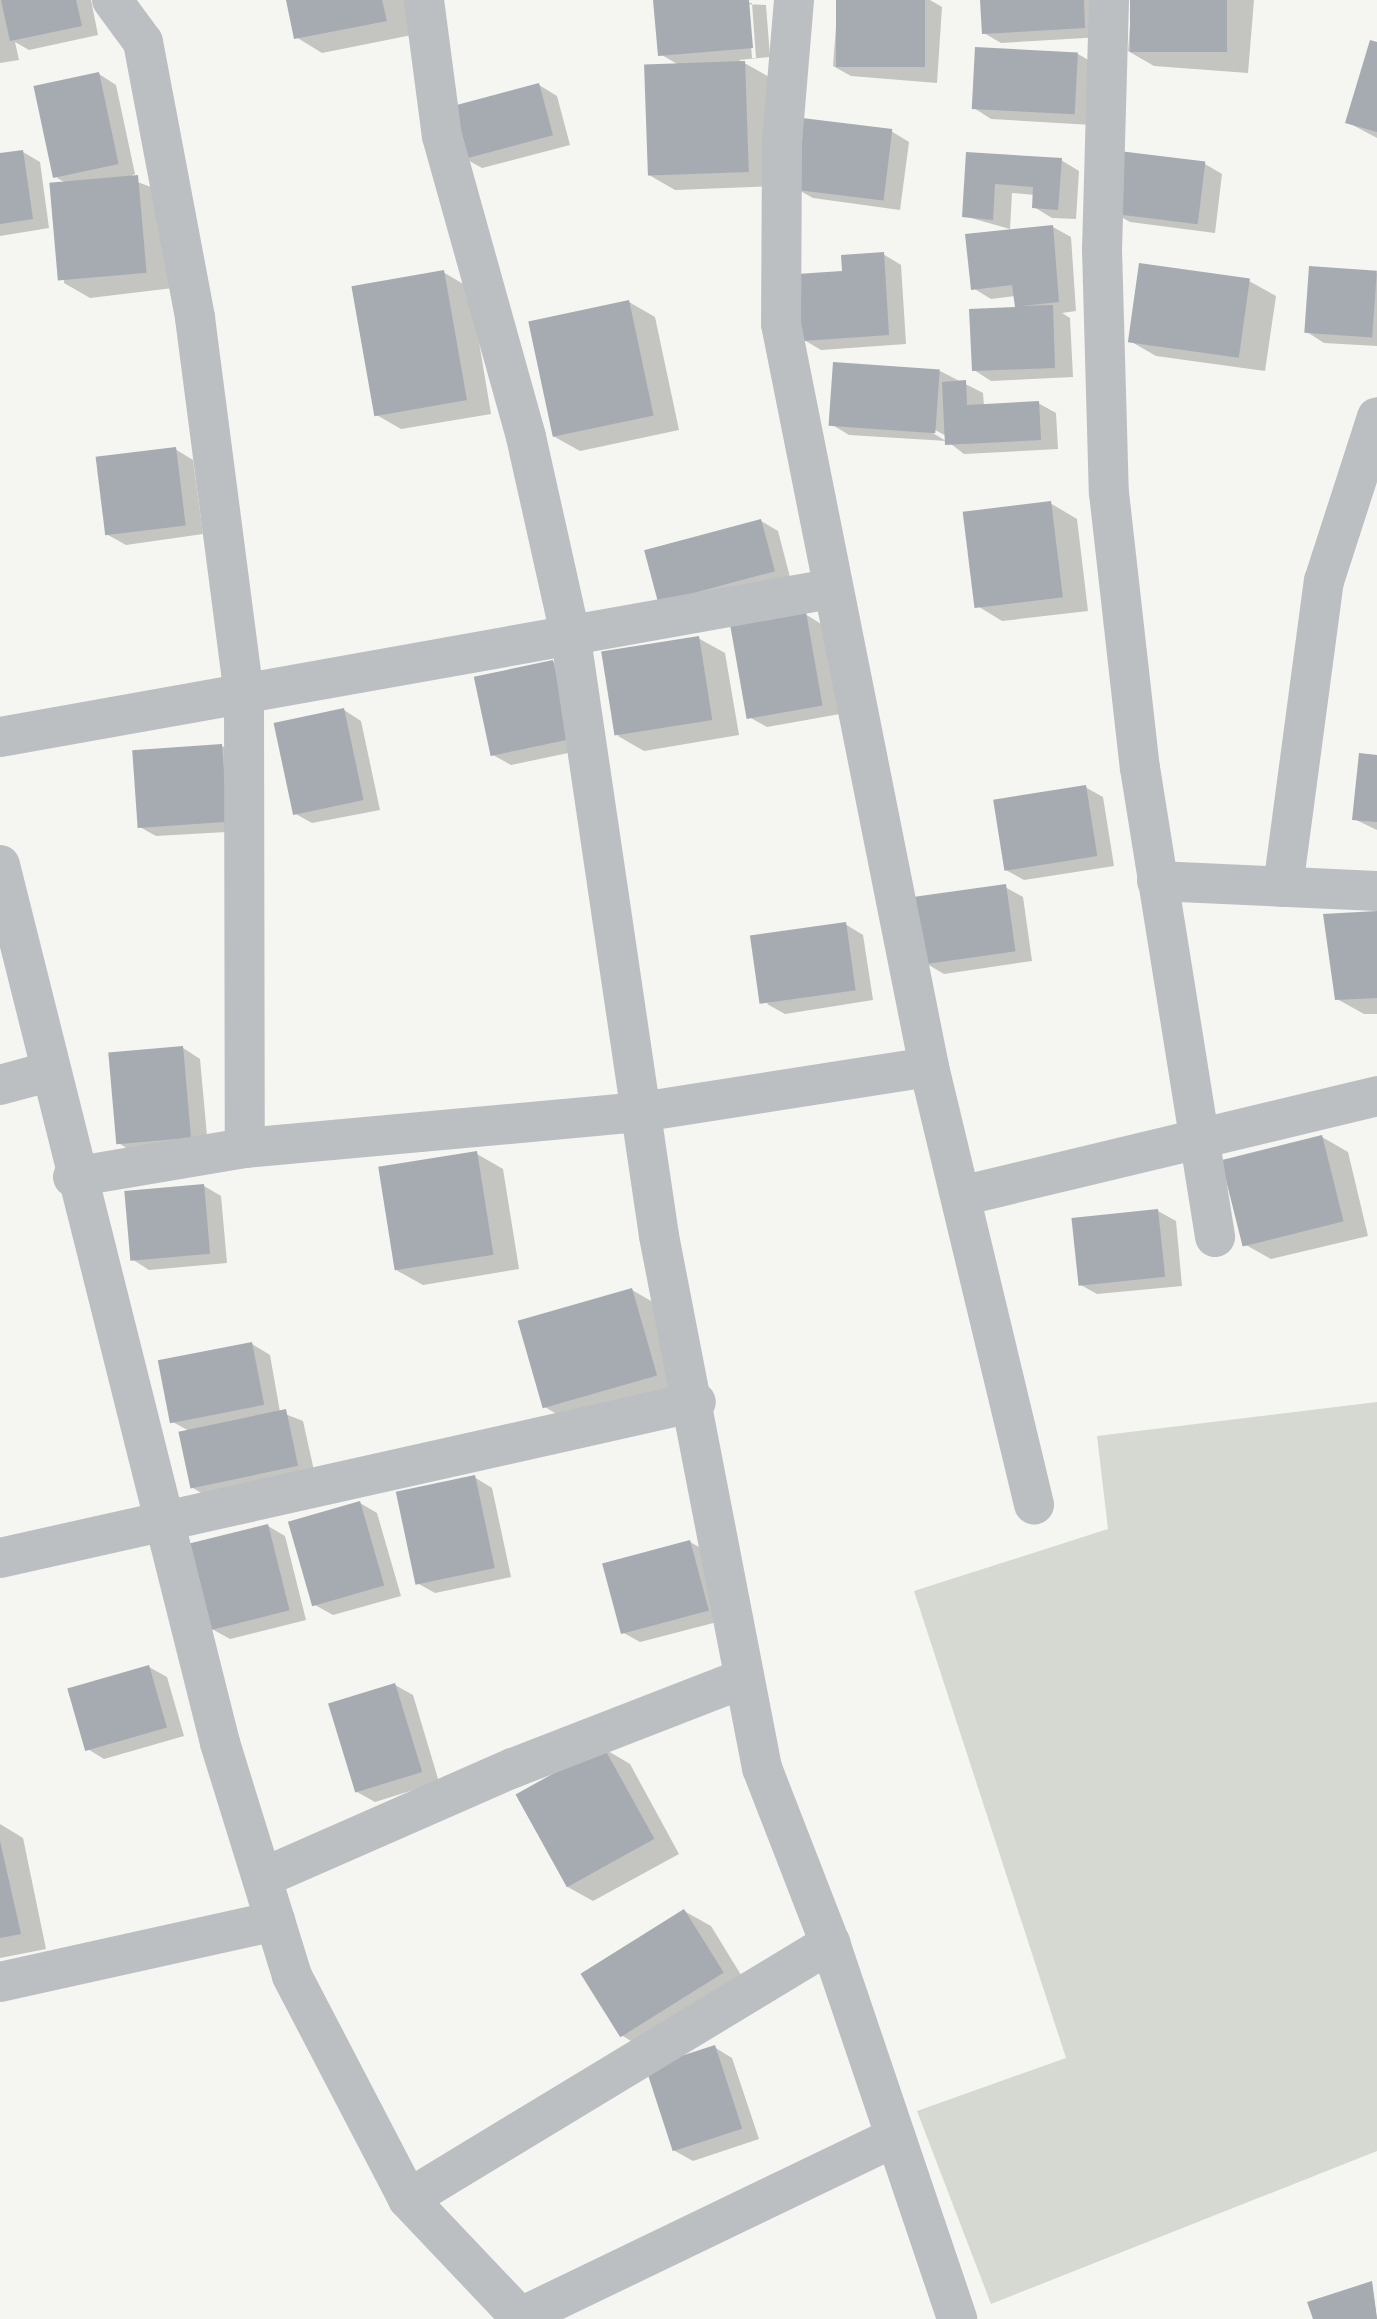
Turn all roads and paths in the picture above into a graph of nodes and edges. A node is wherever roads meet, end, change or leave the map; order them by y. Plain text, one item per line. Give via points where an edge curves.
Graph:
1 (112, 0) edge
2 (424, 0) edge
3 (794, 0) edge
4 (1109, 0) edge
5 (1377, 417) edge
6 (830, 589) junction
7 (571, 639) junction
8 (244, 695) junction
9 (0, 737) edge
10 (0, 865) edge
11 (1157, 881) junction
12 (1283, 887) junction
13 (1377, 891) edge
14 (929, 1067) junction
15 (48, 1072) junction
16 (0, 1085) edge
17 (1377, 1096) edge
18 (641, 1112) junction
19 (1199, 1134) junction
20 (245, 1148) junction
21 (73, 1177) junction
22 (961, 1196) junction
23 (1215, 1237) dead end
24 (696, 1402) junction
25 (1034, 1505) dead end
26 (165, 1523) junction
27 (0, 1558) edge
28 (743, 1679) junction
29 (262, 1878) junction
30 (275, 1921) junction
31 (830, 1943) junction
32 (0, 1982) edge
33 (895, 2137) junction
34 (408, 2199) junction
35 (522, 2318) edge
36 (957, 2319) edge

1 - 8 street via 143,42 190,287
2 - 7 street via 442,136 526,437
3 - 6 street via 782,142 781,324
4 - 11 street via 1102,249 1109,493
5 - 12 street via 1324,581
6 - 7 street
6 - 14 street
7 - 8 street
7 - 18 street
8 - 9 street
8 - 20 street
10 - 15 street
11 - 12 street
11 - 19 street
12 - 13 street
14 - 18 street
14 - 22 street
15 - 16 street
15 - 21 street
17 - 19 street
18 - 20 street
18 - 24 street
19 - 22 street
19 - 23 street
20 - 21 street
21 - 26 street
22 - 25 street
24 - 26 street
24 - 28 street
26 - 27 street
26 - 29 street
28 - 29 street via 513,1768
28 - 31 street via 762,1768
29 - 30 street
30 - 32 street
30 - 34 street via 292,1976
31 - 33 street
31 - 34 street
33 - 35 street
33 - 36 street
34 - 35 street

